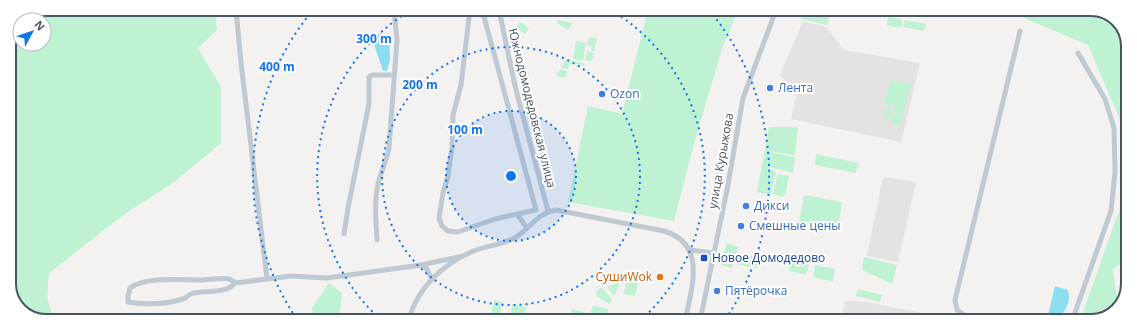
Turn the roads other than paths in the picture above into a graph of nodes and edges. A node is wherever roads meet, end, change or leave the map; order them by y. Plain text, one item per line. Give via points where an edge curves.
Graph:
1 (237, 16) edge
2 (395, 16) edge
3 (469, 16) edge
4 (484, 16) edge
5 (500, 16) edge
6 (774, 16) edge
7 (1020, 31) dead end
8 (1078, 53) dead end
9 (394, 74) junction
10 (548, 211) junction
11 (517, 214) junction
12 (527, 228) junction
13 (344, 234) dead end
14 (377, 240) dead end
15 (689, 250) junction
16 (714, 253) junction
17 (463, 256) junction
18 (421, 265) junction
19 (268, 279) junction
20 (432, 279) junction
21 (235, 282) junction
22 (411, 314) edge
23 (686, 314) edge
24 (701, 314) edge
25 (963, 314) edge
26 (1074, 314) edge

1 - 19 street
2 - 9 street via 397,40
3 - 11 street via 461,85 454,115 448,176 439,218 442,226 448,231 458,232
4 - 11 street via 536,210
5 - 10 street, Южнодомодедовская улица via 513,80
6 - 16 street, улица Курыжова via 743,98
7 - 25 street via 955,300 957,310
8 - 26 street via 1105,99 1114,128 1115,172 1111,211
9 - 13 street via 369,77 369,104
9 - 14 street via 389,148 376,194
10 - 12 street
10 - 15 street via 556,210 664,231 679,237
11 - 12 street
12 - 17 street via 508,241
15 - 16 street
15 - 23 street via 693,277
16 - 24 street, улица Курыжова
17 - 18 street
17 - 20 street
18 - 19 street via 326,278 291,276
18 - 20 street via 426,268
19 - 21 street
20 - 22 street via 414,304
21 - 21 street via 227,279 151,281 130,288 128,302 168,302 186,298 191,294 229,288

